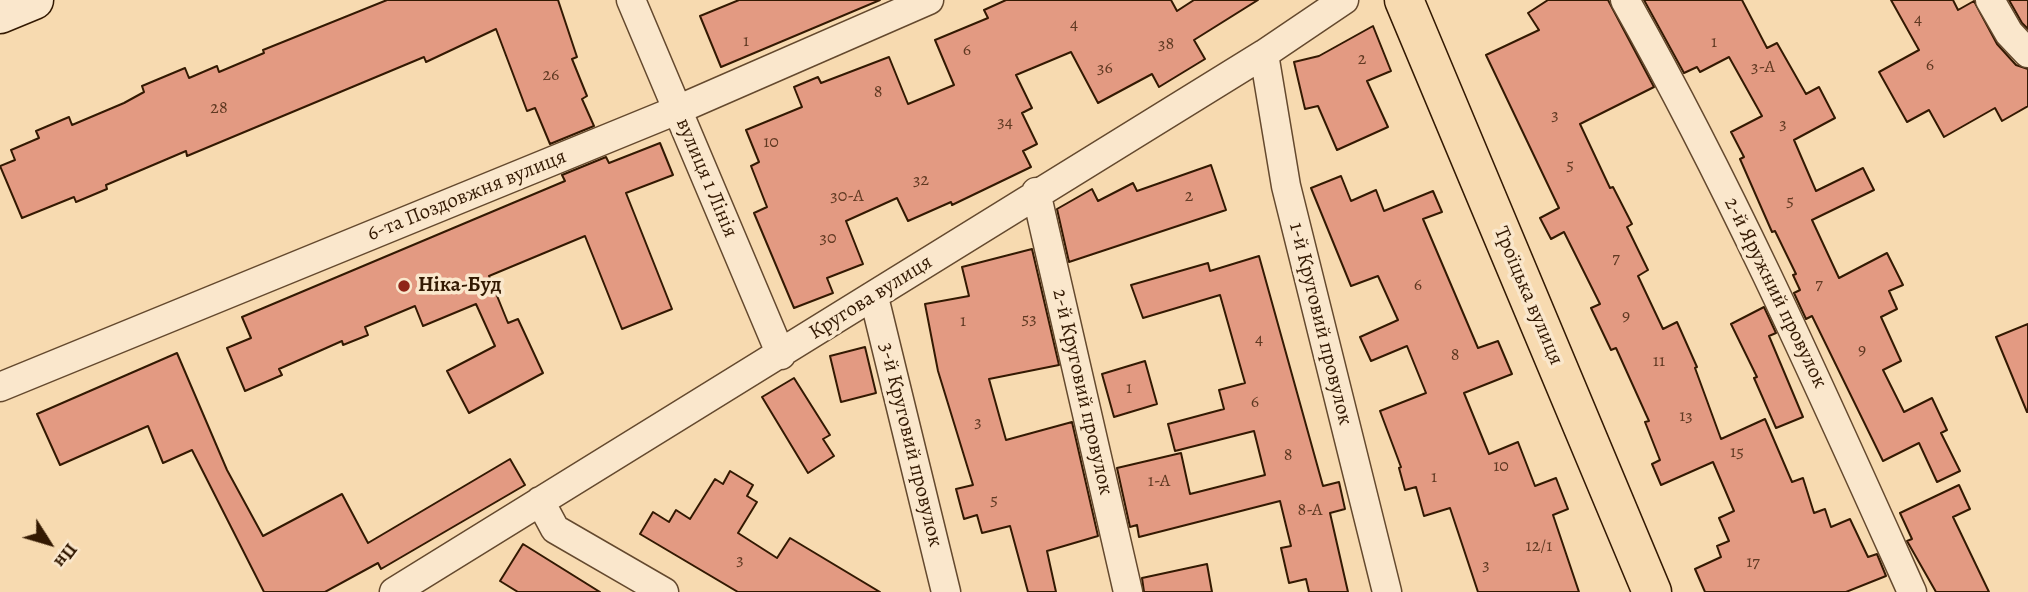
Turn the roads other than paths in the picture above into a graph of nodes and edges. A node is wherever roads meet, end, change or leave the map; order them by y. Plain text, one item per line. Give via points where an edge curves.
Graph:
1 (34, 0) edge
2 (631, 0) edge
3 (929, 0) edge
4 (1344, 0) edge
5 (1404, 0) edge
6 (1625, 0) edge
7 (1990, 0) edge
8 (0, 14) edge
9 (2028, 53) edge
10 (1264, 54) junction
11 (677, 110) junction
12 (1036, 192) junction
13 (874, 297) junction
14 (781, 355) junction
15 (2, 387) edge
16 (540, 501) junction
17 (394, 592) edge
18 (664, 592) edge
19 (946, 592) edge
20 (1128, 592) edge
21 (1387, 592) edge
22 (1652, 592) edge
23 (1912, 592) edge

1 - 8 main road
2 - 11 street, вулиця 1 Лінія
3 - 11 street, 6-та Поздовжня вулиця
4 - 10 street, Кругова вулиця
5 - 22 main road, Троїцька вулиця
6 - 23 street, 2-й Яружний провулок via 1685,106
7 - 9 street via 2009,33
10 - 12 street, Кругова вулиця
10 - 21 street, 1-й Круговий провулок via 1286,186
11 - 14 street, вулиця 1 Лінія
11 - 15 street, 6-та Поздовжня вулиця
12 - 13 street, Кругова вулиця
12 - 20 street, 2-й Круговий провулок
13 - 14 street, Кругова вулиця
13 - 19 street, 3-й Круговий провулок
14 - 16 street, Кругова вулиця
16 - 17 street, Кругова вулиця
16 - 18 street via 555,529

